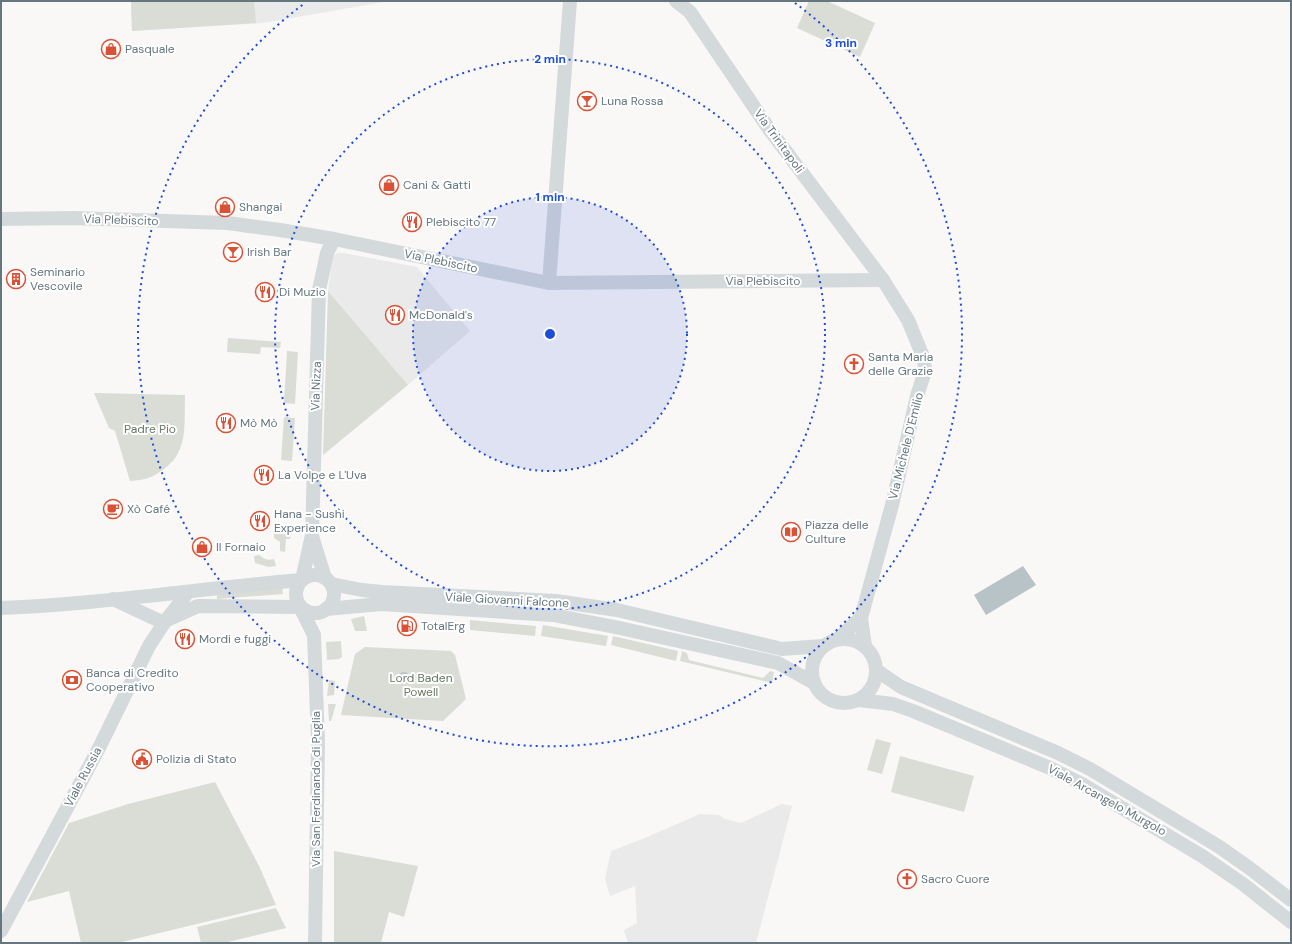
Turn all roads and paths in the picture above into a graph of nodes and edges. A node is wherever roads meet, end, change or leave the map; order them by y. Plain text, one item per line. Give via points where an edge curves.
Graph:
1 (570, 1) edge
2 (676, 1) edge
3 (1, 219) edge
4 (334, 239) junction
5 (883, 280) junction
6 (549, 283) junction
7 (312, 535) junction
8 (302, 580) junction
9 (328, 581) junction
10 (188, 592) junction
11 (112, 599) junction
12 (300, 607) junction
13 (1, 608) edge
14 (326, 609) junction
15 (861, 618) junction
16 (164, 623) junction
17 (314, 635) junction
18 (838, 639) junction
19 (823, 646) junction
20 (865, 646) junction
21 (876, 670) junction
22 (814, 683) junction
23 (859, 700) junction
24 (1291, 900) edge
25 (1291, 922) edge
26 (1, 931) edge
27 (315, 943) edge

1 - 6 main road
2 - 5 main road, Via Trinitapoli via 690,12 770,129
3 - 4 main road, Via Plebiscito via 74,218 227,223
4 - 6 main road, Via Plebiscito
4 - 7 main road, Via Nizza via 327,253 319,290
5 - 6 main road, Via Plebiscito
5 - 15 main road, Via Michele D'Emilio via 908,320 924,359 925,371
7 - 8 main road, Via Nizza
7 - 9 main road, Via Nizza
8 - 9 main road via 313,575
8 - 10 main road
8 - 12 main road via 296,590
9 - 14 main road via 333,589 333,600
9 - 19 main road, Viale Giovanni Falcone via 362,590 382,592 556,600 617,610 782,649
10 - 11 main road
10 - 16 main road
11 - 13 main road
11 - 16 main road
12 - 14 main road via 310,613
12 - 16 main road via 198,606 175,615
12 - 17 main road, Via San Ferdinando di Puglia
14 - 17 main road, Via San Ferdinando di Puglia
14 - 22 main road, Viale Giovanni Falcone via 381,604 553,615 778,663
15 - 18 main road
15 - 20 main road, Via Michele D'Emilio
16 - 26 main road, Viale Russia via 149,646 98,750
17 - 27 main road, Via San Ferdinando di Puglia via 318,740
18 - 19 main road
18 - 20 main road via 848,638
19 - 22 main road via 816,653 812,663
20 - 21 main road via 875,661
21 - 23 main road via 872,687
21 - 24 main road, Viale Arcangelo Murgolo via 901,687 1090,769 1218,846
22 - 23 main road via 817,690 832,701 850,703
23 - 25 main road, Viale Arcangelo Murgolo via 893,704 914,711 1071,778 1188,846 1243,884

